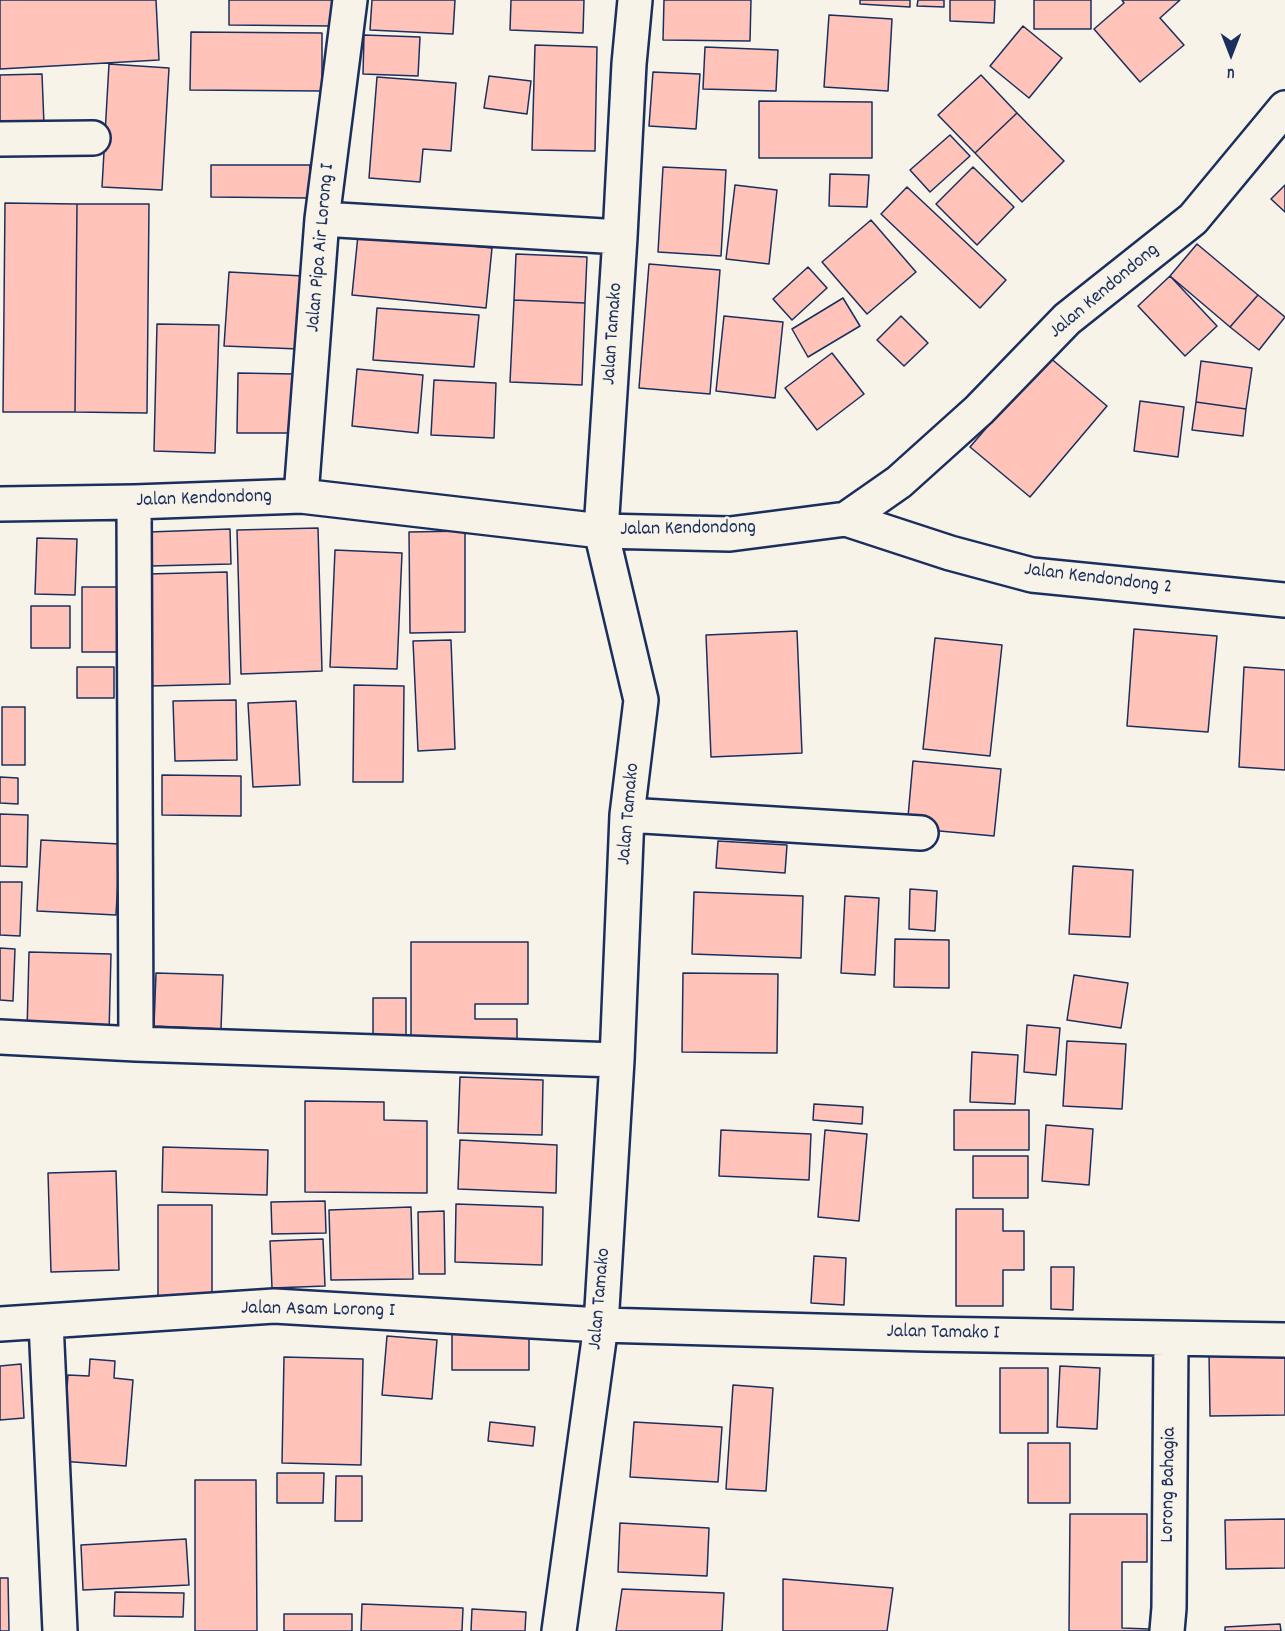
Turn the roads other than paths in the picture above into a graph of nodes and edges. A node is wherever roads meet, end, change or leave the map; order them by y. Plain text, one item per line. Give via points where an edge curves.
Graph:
1 (350, 0) edge
2 (635, 0) edge
3 (1285, 108) edge
4 (93, 138) dead end
5 (0, 139) edge
6 (322, 219) junction
7 (620, 237) junction
8 (301, 496) junction
9 (134, 502) junction
10 (0, 504) edge
11 (846, 519) junction
12 (601, 531) junction
13 (1285, 600) edge
14 (627, 815) junction
15 (921, 833) dead end
16 (0, 1037) edge
17 (136, 1044) junction
18 (617, 1060) junction
19 (46, 1322) junction
20 (0, 1324) edge
21 (601, 1325) junction
22 (1172, 1338) junction
23 (1285, 1340) edge
24 (60, 1631) edge
25 (559, 1631) edge
26 (1167, 1631) edge

1 - 6 street, Jalan Pipa Air Lorong I
2 - 7 street, Jalan Tamako
3 - 11 street, Jalan Kendondong via 1193,219 1067,319 979,410 899,482
4 - 5 street
6 - 7 street
6 - 8 street, Jalan Pipa Air Lorong I
7 - 12 street, Jalan Tamako
8 - 9 street, Jalan Kendondong
8 - 12 street, Jalan Kendondong
9 - 10 street, Jalan Kendondong
9 - 17 street
11 - 12 street, Jalan Kendondong via 730,534
11 - 13 street, Jalan Kendondong 2 via 1032,575
12 - 14 street, Jalan Tamako via 641,700
14 - 15 street
14 - 18 street, Jalan Tamako
16 - 17 street
17 - 18 street
18 - 21 street, Jalan Tamako
19 - 20 street, Jalan Asam Lorong I
19 - 21 street, Jalan Asam Lorong I via 274,1306
19 - 24 street
21 - 22 street, Jalan Tamako I
21 - 25 street, Jalan Tamako
22 - 23 street, Jalan Tamako I
22 - 26 street, Lorong Bahagia

